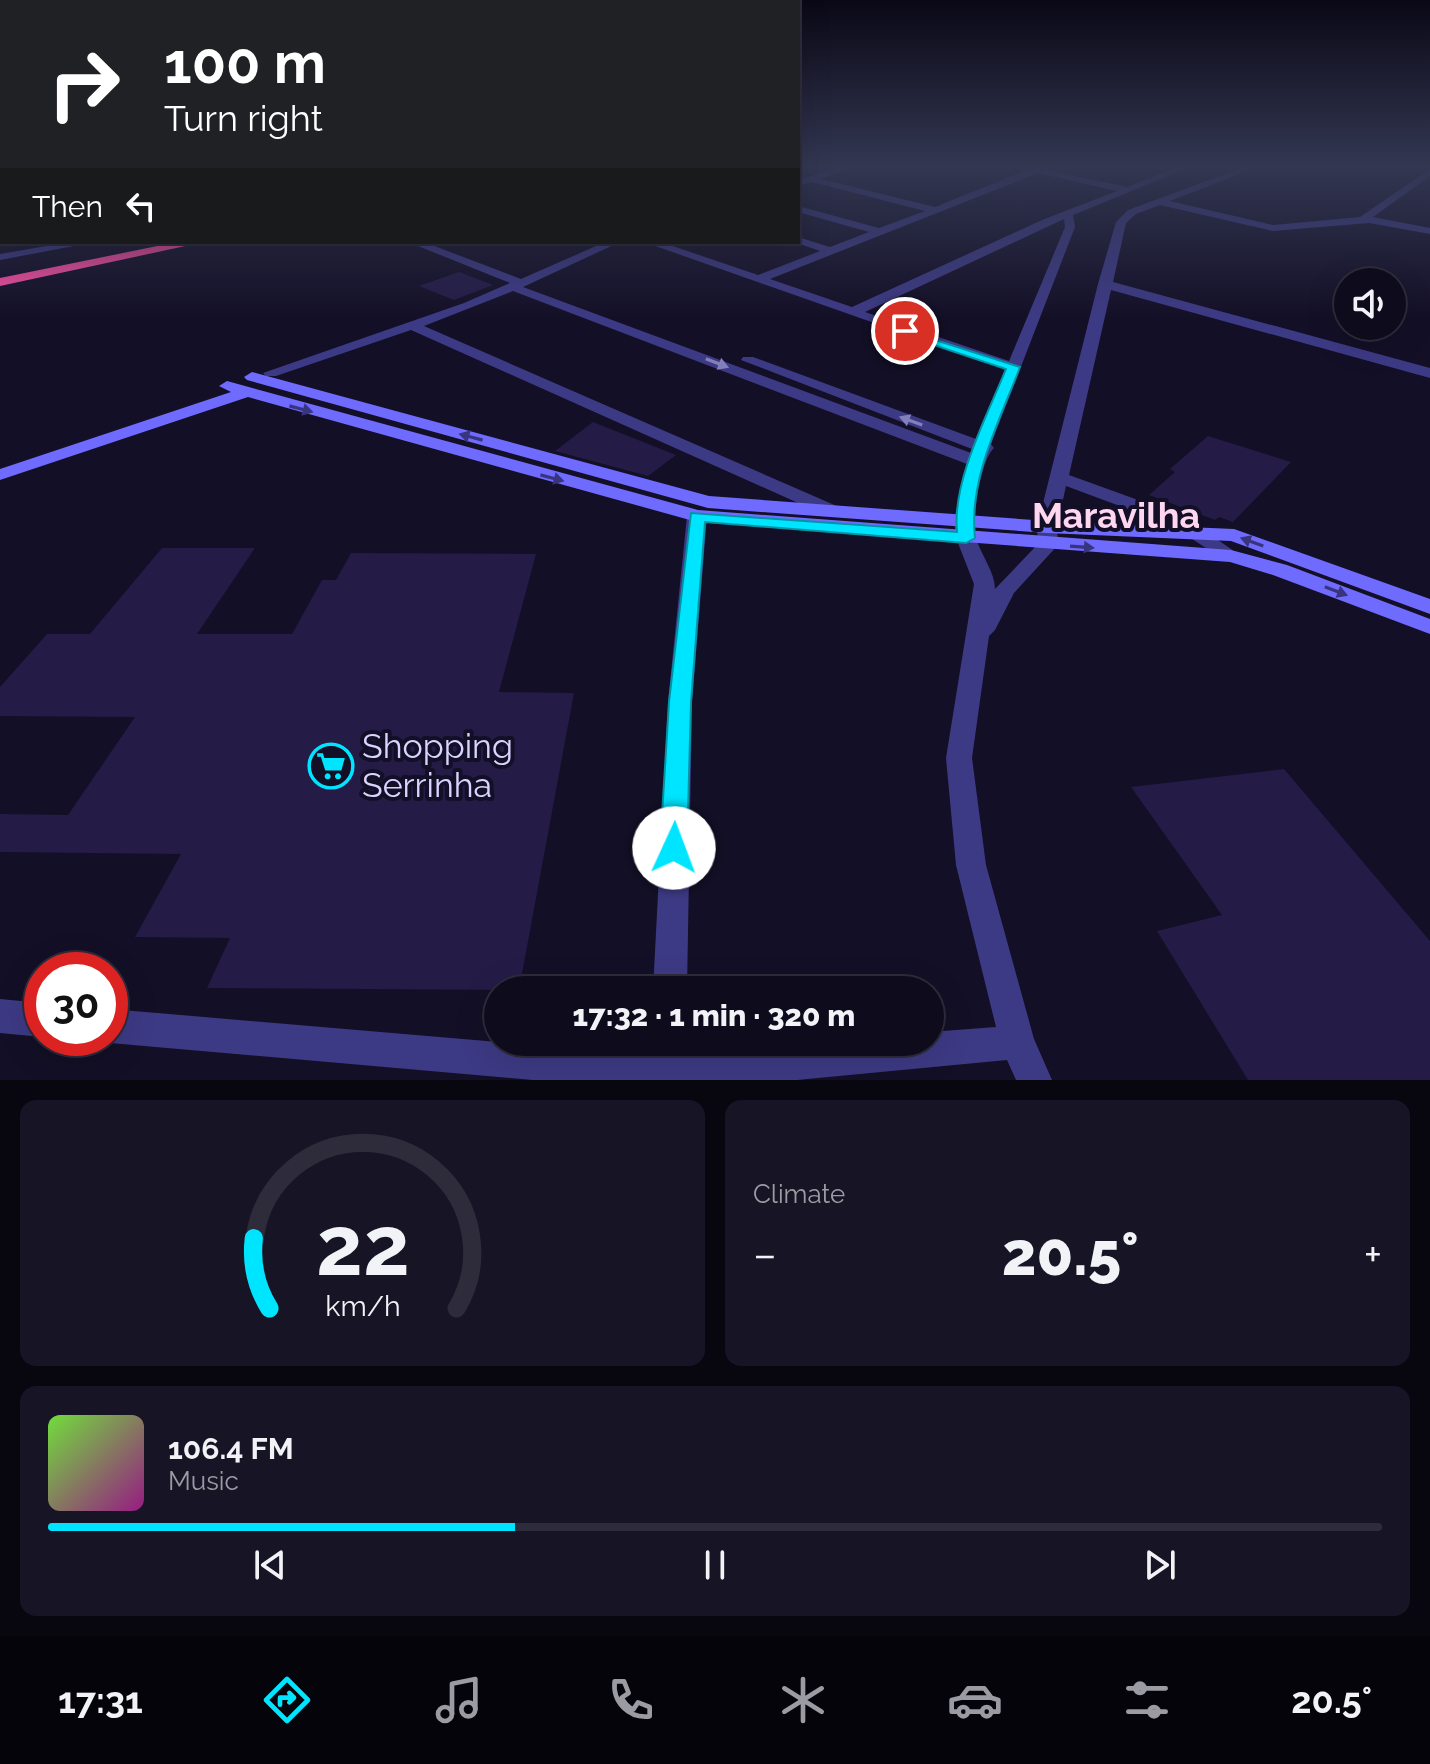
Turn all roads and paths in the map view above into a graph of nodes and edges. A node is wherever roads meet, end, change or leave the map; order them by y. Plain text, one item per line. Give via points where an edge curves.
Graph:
1 (828, 217) edge
2 (915, 217) edge
3 (1058, 217) edge
4 (1069, 217) edge
5 (1126, 217) edge
6 (1227, 217) edge
7 (1365, 217) edge
8 (1367, 220) junction
9 (877, 231) junction
10 (1430, 231) edge
11 (800, 241) edge
12 (77, 244) edge
13 (187, 244) edge
14 (419, 244) edge
15 (609, 244) edge
16 (656, 244) edge
17 (829, 251) junction
18 (0, 257) edge
19 (757, 280) junction
20 (0, 282) edge
21 (521, 283) junction
22 (1104, 284) junction
23 (851, 313) junction
24 (413, 326) junction
25 (1013, 367) junction
26 (1430, 373) edge
27 (271, 378) junction
28 (241, 386) junction
29 (980, 454) junction
30 (0, 461) edge
31 (0, 475) edge
32 (1061, 478) junction
33 (638, 482) junction
34 (623, 498) junction
35 (703, 509) junction
36 (832, 511) junction
37 (965, 529) junction
38 (1199, 535) junction
39 (1048, 536) junction
40 (1231, 556) junction
41 (1430, 607) edge
42 (1430, 627) edge
43 (978, 643) junction
44 (670, 976) edge
45 (0, 1016) edge
46 (24, 1018) edge
47 (128, 1027) edge
48 (1017, 1042) junction
49 (670, 1065) edge
50 (1034, 1080) edge

1 - 9 street
2 - 9 street
3 - 23 street
4 - 25 street via 1070,227
5 - 22 street
6 - 8 street via 1273,228
7 - 8 street
8 - 10 street
9 - 17 street
11 - 17 street
12 - 18 street
13 - 20 highway
14 - 21 street
15 - 21 street
16 - 19 street
17 - 19 street
19 - 23 street
21 - 24 street
21 - 29 street
22 - 26 street
22 - 32 street
23 - 25 street
24 - 27 street
24 - 36 street
25 - 29 street
27 - 28 street
33 -> 27 street
28 - 30 street
28 - 31 street
28 -> 34 street
29 - 37 street
32 - 38 street via 1178,521
32 - 39 street
33 - 34 street
33 - 35 street
34 - 35 street
35 - 36 street
35 - 37 street
35 - 44 street via 680,702
36 - 37 street
37 - 39 street
37 - 43 street via 985,584
38 - 39 street
38 - 40 street
41 -> 38 street via 1234,535
39 -> 40 street
39 - 43 street via 1005,590
40 -> 42 street
43 - 48 street via 959,758 971,865
45 - 46 street
47 - 49 street
48 - 49 street
48 - 50 street

